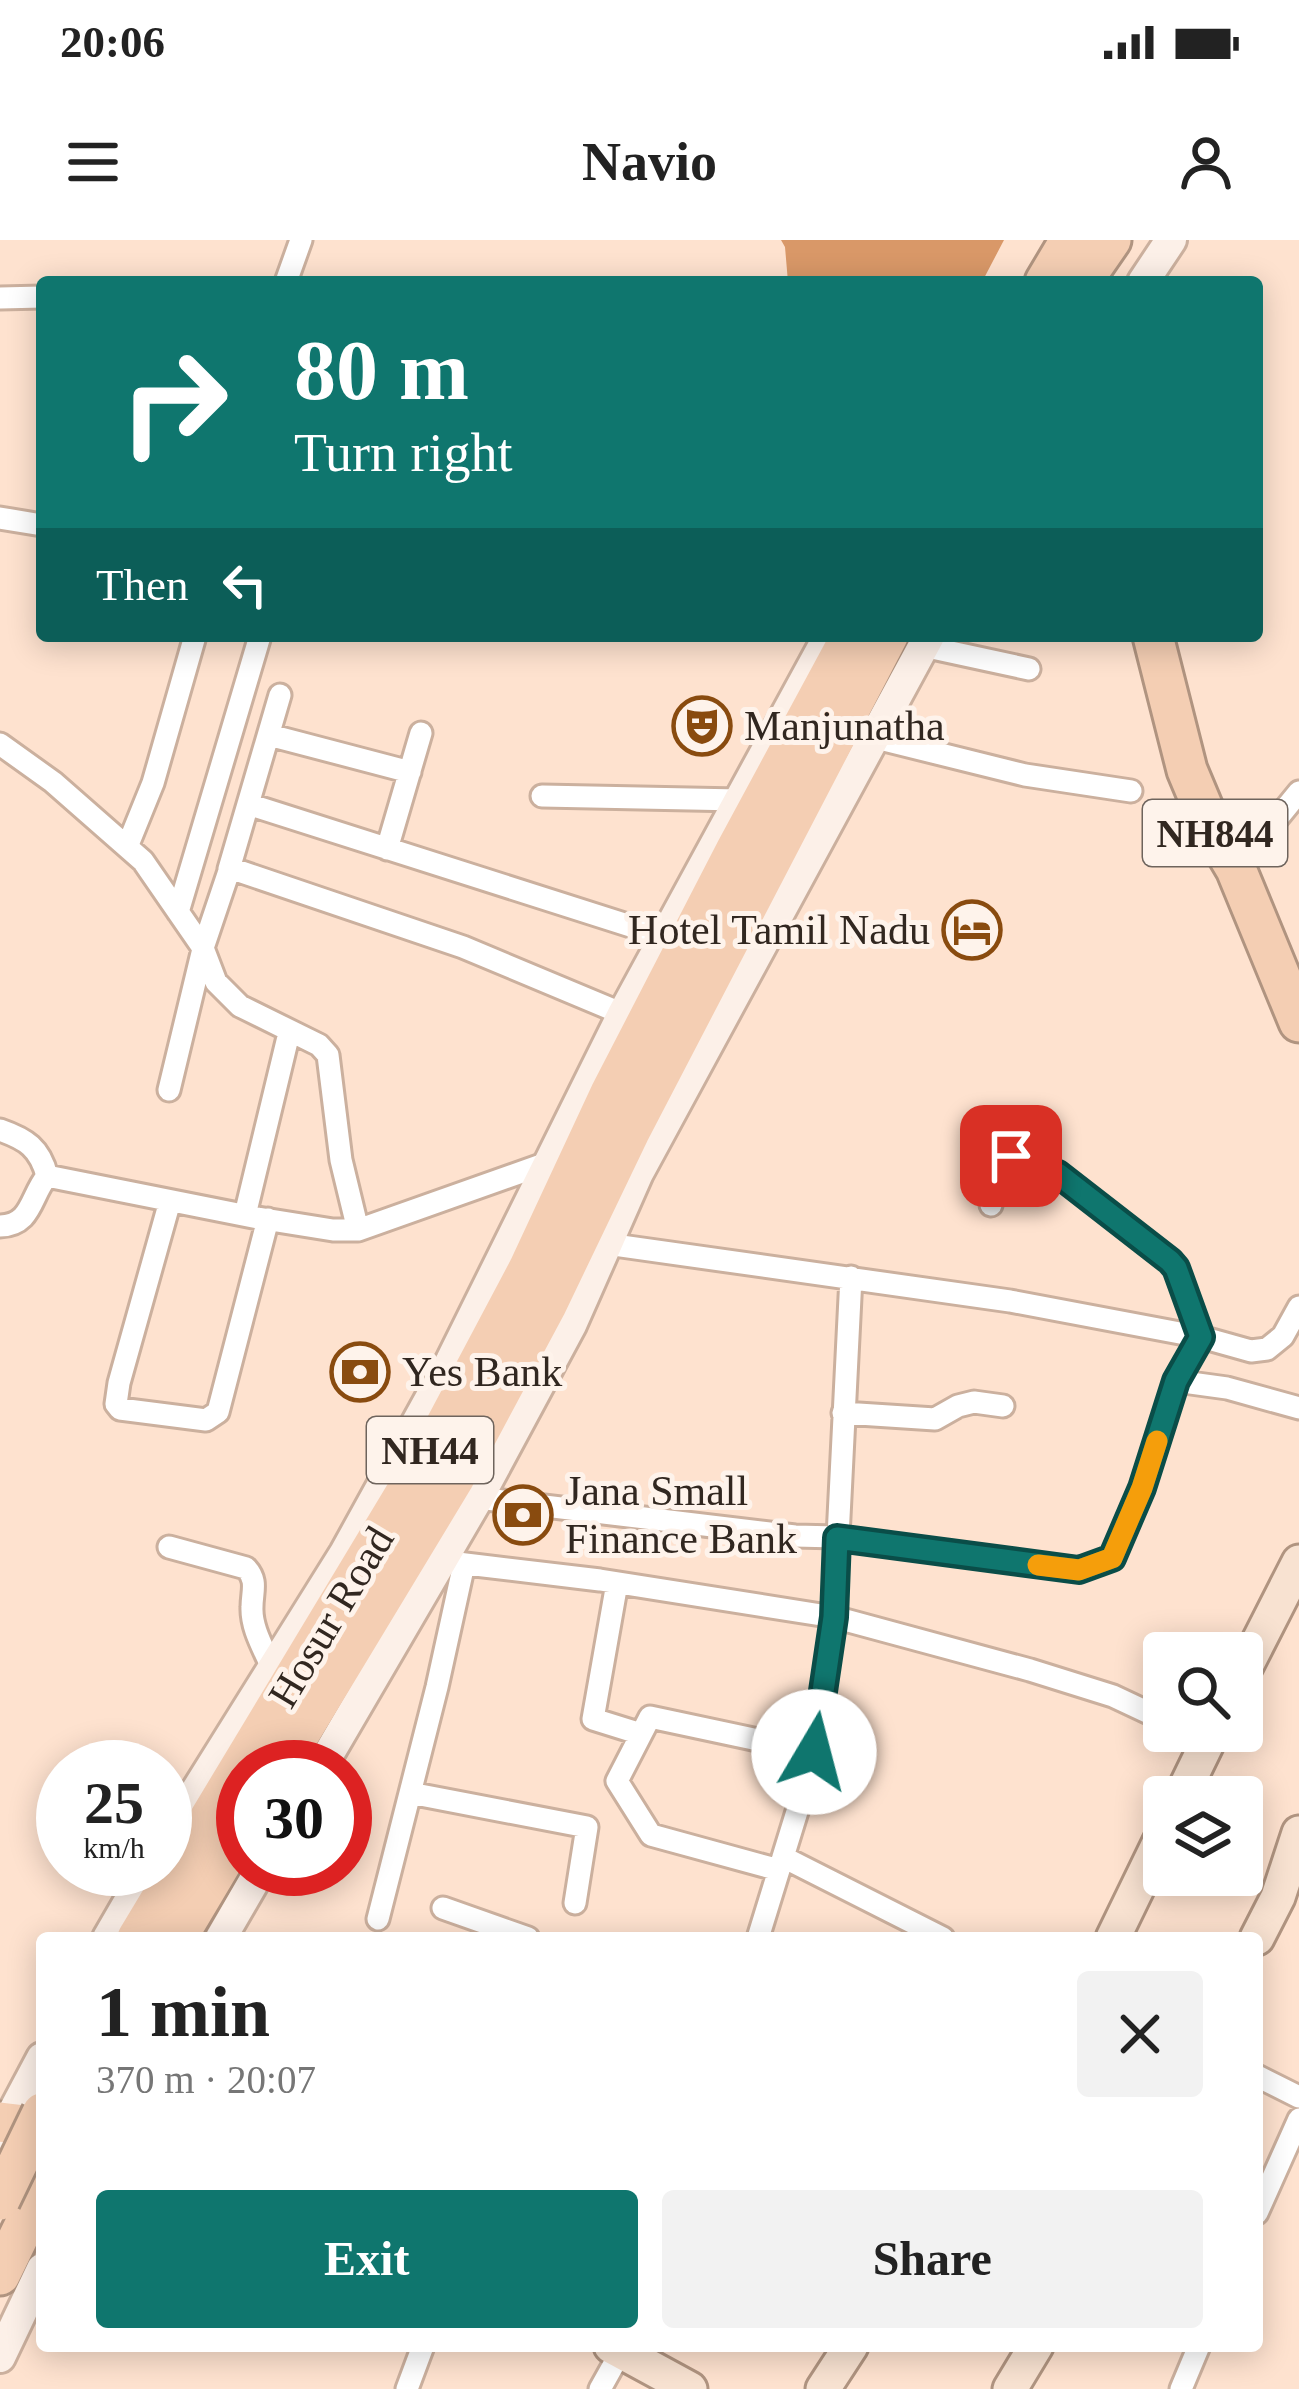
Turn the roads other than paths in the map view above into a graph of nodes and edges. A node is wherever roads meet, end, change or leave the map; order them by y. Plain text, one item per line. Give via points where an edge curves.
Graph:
1 (302, 240) edge
2 (1171, 240) edge
3 (1078, 253) edge
4 (288, 276) edge
5 (1034, 276) edge
6 (1052, 276) edge
7 (1147, 276) edge
8 (36, 297) edge
9 (0, 298) edge
10 (0, 518) edge
11 (36, 524) edge
12 (193, 642) edge
13 (258, 642) edge
14 (826, 642) edge
15 (848, 642) edge
16 (911, 642) edge
17 (912, 642) edge
18 (925, 642) edge
19 (1155, 642) edge
20 (1029, 669) dead end
21 (280, 695) dead end
22 (421, 733) dead end
23 (269, 735) junction
24 (872, 737) junction
25 (0, 743) edge
26 (410, 772) junction
27 (1131, 791) dead end
28 (1299, 792) edge
29 (542, 796) dead end
30 (739, 800) junction
31 (248, 805) junction
32 (127, 847) junction
33 (387, 849) junction
34 (230, 869) junction
35 (1236, 869) junction
36 (178, 912) junction
37 (665, 937) junction
38 (203, 948) junction
39 (623, 1014) junction
40 (1299, 1022) edge
41 (290, 1033) junction
42 (169, 1090) dead end
43 (621, 1111) junction
44 (0, 1130) edge
45 (550, 1162) junction
46 (47, 1176) junction
47 (170, 1201) junction
48 (991, 1205) dead end
49 (256, 1217) junction
50 (0, 1226) edge
51 (358, 1230) junction
52 (607, 1244) junction
53 (851, 1277) junction
54 (1299, 1307) edge
55 (1201, 1337) junction
56 (1176, 1381) junction
57 (1004, 1406) dead end
58 (1299, 1408) edge
59 (843, 1413) junction
60 (478, 1498) junction
61 (837, 1538) junction
62 (169, 1546) dead end
63 (1299, 1562) edge
64 (453, 1563) junction
65 (617, 1583) junction
66 (834, 1617) junction
67 (1263, 1633) edge
68 (272, 1668) junction
69 (1143, 1710) edge
70 (641, 1734) junction
71 (273, 1740) edge
72 (296, 1740) edge
73 (338, 1740) edge
74 (814, 1752) junction
75 (410, 1793) junction
76 (192, 1797) edge
77 (1299, 1833) edge
78 (216, 1834) edge
79 (216, 1851) edge
80 (781, 1864) junction
81 (1143, 1876) edge
82 (132, 1896) edge
83 (245, 1896) edge
84 (575, 1903) dead end
85 (442, 1907) dead end
86 (377, 1919) dead end
87 (111, 1932) edge
88 (142, 1932) edge
89 (180, 1932) edge
90 (224, 1932) edge
91 (512, 1932) edge
92 (760, 1932) edge
93 (932, 1932) edge
94 (1116, 1932) edge
95 (1260, 1932) edge
96 (36, 2073) edge
97 (1263, 2079) edge
98 (1299, 2097) edge
99 (1299, 2119) edge
100 (15, 2128) edge
101 (0, 2200) edge
102 (36, 2200) edge
103 (1263, 2200) edge
104 (0, 2275) edge
105 (36, 2282) edge
106 (421, 2352) edge
107 (617, 2352) edge
108 (626, 2352) edge
109 (847, 2352) edge
110 (1032, 2352) edge
111 (1196, 2352) edge
112 (0, 2357) edge
113 (407, 2389) edge
114 (600, 2389) edge
115 (690, 2389) edge
116 (823, 2389) edge
117 (1010, 2389) edge
118 (1181, 2389) edge

1 - 4 street
2 - 7 street
3 - 5 street
3 - 6 highway
8 - 9 street
10 - 11 street
12 - 32 street
13 - 36 street
14 - 30 street
15 - 43 highway, NH44 via 736,849
16 - 43 highway, NH44
17 - 24 street
18 - 20 street
19 - 35 highway, NH844 via 1187,770
21 - 23 street
22 - 26 street
23 - 26 street
23 - 31 street
24 - 27 street
24 - 43 street
25 - 32 street
26 - 33 street
28 - 35 street
29 - 30 street
30 - 37 street
31 - 33 street
31 - 34 street
32 - 36 street
33 - 37 street
34 - 38 street
34 - 39 street via 463,947
35 - 40 highway, NH844
36 - 38 street
37 - 39 street
38 - 41 street via 216,982 240,1006
38 - 42 street
39 - 43 street
41 - 49 street
41 - 51 street via 328,1055
43 - 45 street
43 - 52 street
43 - 71 highway, Hosur Road / NH44
43 - 72 highway, Hosur Road / NH44 via 547,1305 454,1479
44 - 46 street via 32,1144
45 - 51 street
45 - 68 street via 451,1361
46 - 47 street
46 - 50 street via 27,1216
47 - 49 street
47 - 49 street via 118,1383 120,1409 206,1420 218,1412
48 - 55 street via 1003,1156 1058,1174 1170,1261
49 - 51 street
52 - 53 street
52 - 60 street
53 - 55 street
53 - 59 street
54 - 55 street via 1267,1349
55 - 56 street
56 - 58 street
56 - 61 street via 1112,1558 1079,1570
57 - 59 street via 974,1402 935,1419
59 - 61 street
60 - 61 street
60 - 64 street
61 - 66 street
62 - 68 street via 252,1573 253,1623
63 - 67 main road
64 - 65 street
64 - 73 street
64 - 75 street
65 - 66 street
65 - 70 street via 592,1719
66 - 69 street
66 - 74 street
68 - 76 street
70 - 74 street via 650,1717
70 - 80 street via 617,1781 651,1835
74 - 80 street
75 - 84 street via 587,1827
75 - 86 street
77 - 95 main road
78 - 88 highway, Hosur Road / NH44
79 - 89 highway, Hosur Road / NH44
80 - 92 street
80 - 93 street
81 - 94 main road
82 - 87 street
83 - 90 street
85 - 91 street
96 - 100 street
97 - 98 street
99 - 103 street
100 - 101 highway, bridge
102 - 104 highway
105 - 112 street
106 - 113 street
107 - 114 street
108 - 115 main road
109 - 116 main road
110 - 117 main road
111 - 118 street

